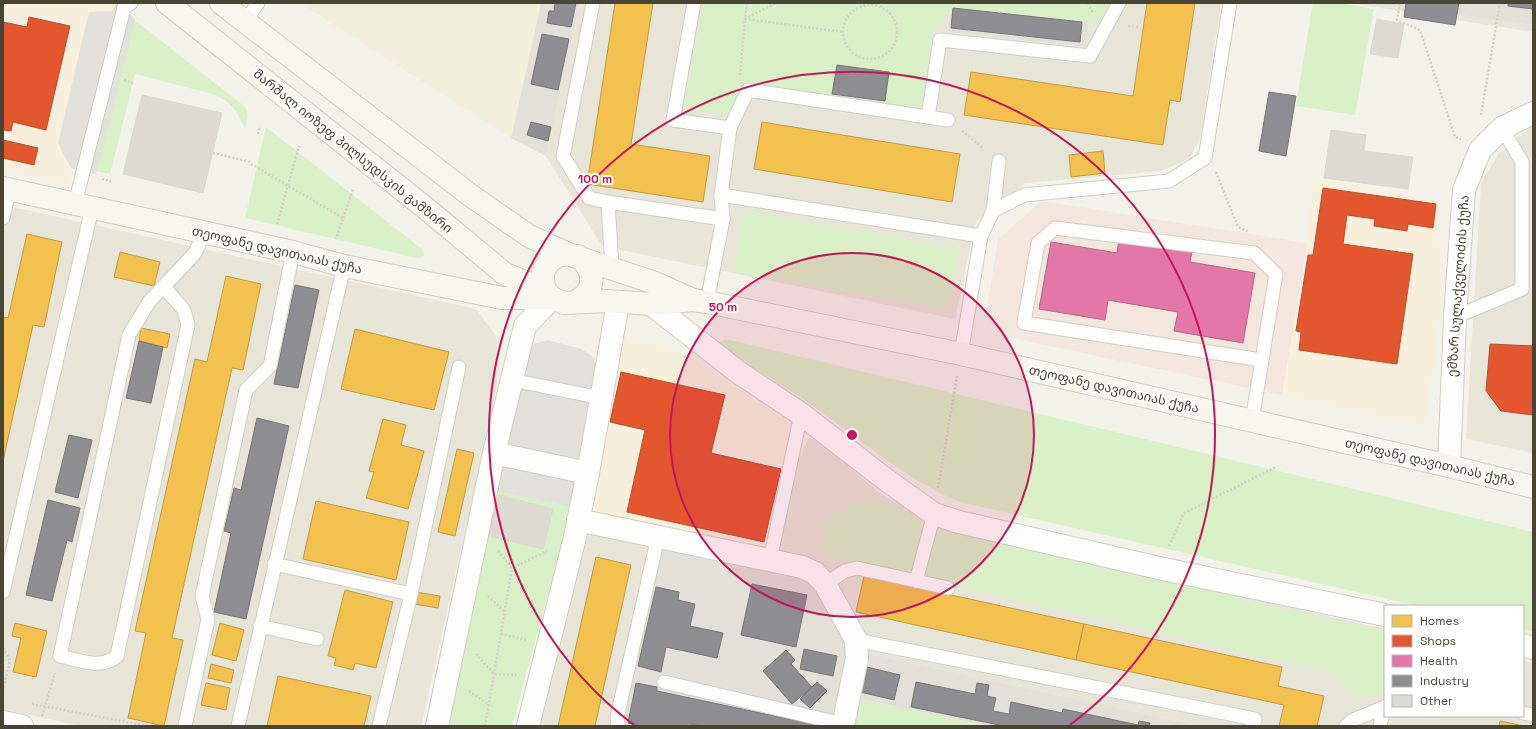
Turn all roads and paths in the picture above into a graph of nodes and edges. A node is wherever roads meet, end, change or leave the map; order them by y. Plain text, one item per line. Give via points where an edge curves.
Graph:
1 (131, 3) edge
2 (167, 3) edge
3 (221, 3) edge
4 (258, 3) edge
5 (593, 3) edge
6 (694, 3) edge
7 (747, 3) edge
8 (776, 3) edge
9 (884, 3) edge
10 (1119, 3) edge
11 (1230, 3) edge
12 (1400, 3) edge
13 (1500, 3) edge
14 (881, 7) junction
15 (745, 19) junction
16 (245, 21) junction
17 (843, 32) junction
18 (748, 90) junction
19 (1533, 113) edge
20 (928, 117) junction
21 (1481, 118) dead end
22 (948, 120) joint
23 (260, 126) dead end
24 (730, 128) junction
25 (1502, 128) junction
26 (258, 134) dead end
27 (1455, 137) dead end
28 (299, 146) dead end
29 (213, 153) dead end
30 (998, 161) joint
31 (1216, 171) dead end
32 (102, 178) dead end
33 (112, 181) dead end
34 (288, 186) junction
35 (6, 189) edge
36 (353, 189) dead end
37 (721, 195) junction
38 (608, 202) junction
39 (83, 206) junction
40 (993, 211) junction
41 (3, 218) edge
42 (343, 218) junction
43 (723, 219) junction
44 (275, 230) dead end
45 (1251, 232) dead end
46 (204, 233) junction
47 (981, 236) junction
48 (334, 244) dead end
49 (293, 252) junction
50 (573, 255) junction
51 (344, 266) junction
52 (612, 268) junction
53 (164, 287) junction
54 (549, 294) junction
55 (700, 301) junction
56 (576, 302) junction
57 (618, 302) junction
58 (651, 304) junction
59 (1455, 317) junction
60 (961, 354) junction
61 (1261, 360) junction
62 (459, 367) dead end
63 (512, 380) junction
64 (601, 398) junction
65 (801, 414) junction
66 (1252, 421) junction
67 (494, 453) junction
68 (1448, 466) junction
69 (1276, 467) dead end
70 (588, 473) junction
71 (1533, 487) edge
72 (934, 514) junction
73 (478, 528) junction
74 (576, 528) junction
75 (658, 537) junction
76 (770, 560) junction
77 (274, 564) junction
78 (512, 568) junction
79 (1159, 568) junction
80 (916, 581) junction
81 (825, 584) junction
82 (948, 588) dead end
83 (3, 592) edge
84 (411, 594) junction
85 (1384, 615) edge
86 (260, 626) junction
87 (456, 633) junction
88 (317, 639) dead end
89 (856, 640) junction
90 (3, 648) edge
91 (60, 656) junction
92 (494, 674) junction
93 (540, 677) junction
94 (664, 682) dead end
95 (3, 691) edge
96 (31, 704) dead end
97 (45, 707) junction
98 (1384, 707) edge
99 (1384, 711) edge
100 (3, 722) edge
101 (32, 723) edge
102 (843, 725) edge
103 (148, 726) edge
104 (185, 726) edge
105 (238, 726) edge
106 (380, 726) edge
107 (437, 726) edge
108 (485, 726) edge
109 (528, 726) edge
110 (618, 726) edge
111 (1253, 726) edge
112 (1346, 726) edge
113 (1380, 726) edge

1 - 39 lane via 124,7
2 - 54 main road, მარშალ იოზეფ პილსუდსკის გამზირი via 505,274
3 - 16 main road
4 - 16 lane
5 - 38 lane via 563,156 589,198
6 - 24 lane via 673,120
7 - 15 path
8 - 15 path
9 - 14 path
10 - 20 lane via 1090,56 940,40
11 - 40 lane via 1205,158 1169,181 1024,195
12 - 27 path via 1397,20 1420,30
13 - 21 path
14 - 17 path via 868,5 855,10 844,23
14 - 17 path via 894,19 897,31 894,44 881,57 873,59 856,55 849,49
15 - 17 path
15 - 18 path via 739,85
16 - 50 main road via 470,195 529,236
18 - 20 lane
18 - 24 lane
19 - 25 street, ემზარ სულაქველიძის ქუჩა
20 - 22 lane
22 - 30 path
23 - 26 path
24 - 37 lane
25 - 59 street, ემზარ სულაქველიძის ქუჩა via 1480,150 1464,190
25 - 59 lane via 1522,162 1522,289
28 - 34 path
29 - 34 path via 251,163
30 - 40 lane
31 - 45 path via 1238,227
32 - 33 path
34 - 42 path
34 - 44 path
35 - 39 main road, თეოფანე დავითაიას ქუჩა
35 - 41 lane
36 - 42 path
37 - 43 lane
37 - 47 lane
38 - 43 lane
38 - 52 lane
39 - 46 main road, თეოფანე დავითაიას ქუჩა
39 - 83 lane
40 - 47 lane
42 - 48 path
43 - 55 lane
46 - 49 main road, თეოფანე დავითაიას ქუჩა
46 - 53 lane via 195,253
47 - 60 lane
49 - 51 main road, თეოფანე დავითაიას ქუჩა
49 - 104 lane via 270,366 246,390 202,596 208,619
50 - 52 main road, თეოფანე დავითაიას ქუჩა
50 - 54 main road via 557,256 549,262 543,272 543,281
50 - 56 main road via 587,263 591,273 591,284 586,294
51 - 54 main road, თეოფანე დავითაიას ქუჩა via 502,298
51 - 77 lane
52 - 55 main road, თეოფანე დავითაიას ქუჩა
53 - 91 lane via 149,302 129,335
53 - 91 lane via 184,310 188,325 117,656 100,664
54 - 56 main road via 564,303
54 - 63 street via 525,326
55 - 58 main road, თეოფანე დავითაიას ქუჩა
55 - 60 main road, თეოფანე დავითაიას ქუჩა
56 - 57 main road, თეოფანე დავითაიას ქუჩა
57 - 58 main road, თეოფანე დავითაიას ქუჩა
57 - 64 street
58 - 65 street via 738,372
59 - 68 street, ემზარ სულაქველიძის ქუჩა
60 - 66 main road, თეოფანე დავითაიას ქუჩა
60 - 72 path
61 - 61 lane via 1024,323 1038,243 1055,228 1254,253 1276,274
61 - 66 lane
62 - 84 lane
63 - 64 lane
63 - 67 street
64 - 70 street
65 - 72 street
65 - 76 lane
66 - 68 main road, თეოფანე დავითაიას ქუჩა
67 - 70 street
67 - 73 street
68 - 71 main road, თეოფანე დავითაიას ქუჩა
69 - 79 path via 1184,513
70 - 74 street
72 - 79 street
72 - 80 lane
73 - 78 path
73 - 87 street
74 - 75 street
74 - 78 path
74 - 93 street
75 - 76 street
75 - 110 lane via 617,717
76 - 81 street via 802,567 814,573
77 - 84 lane
77 - 86 lane
78 - 92 path
79 - 85 street
80 - 81 lane via 857,568 845,570
80 - 82 lane
81 - 89 street
84 - 106 lane
86 - 88 lane
86 - 105 lane
87 - 92 path
87 - 107 street
89 - 102 street via 857,658
89 - 111 lane via 1255,719
90 - 95 path via 10,660
91 - 97 path
92 - 93 path
92 - 108 path
93 - 109 street
94 - 102 lane
96 - 97 path
97 - 101 path
97 - 103 path
98 - 112 lane via 1353,720
99 - 113 lane
100 - 101 street

